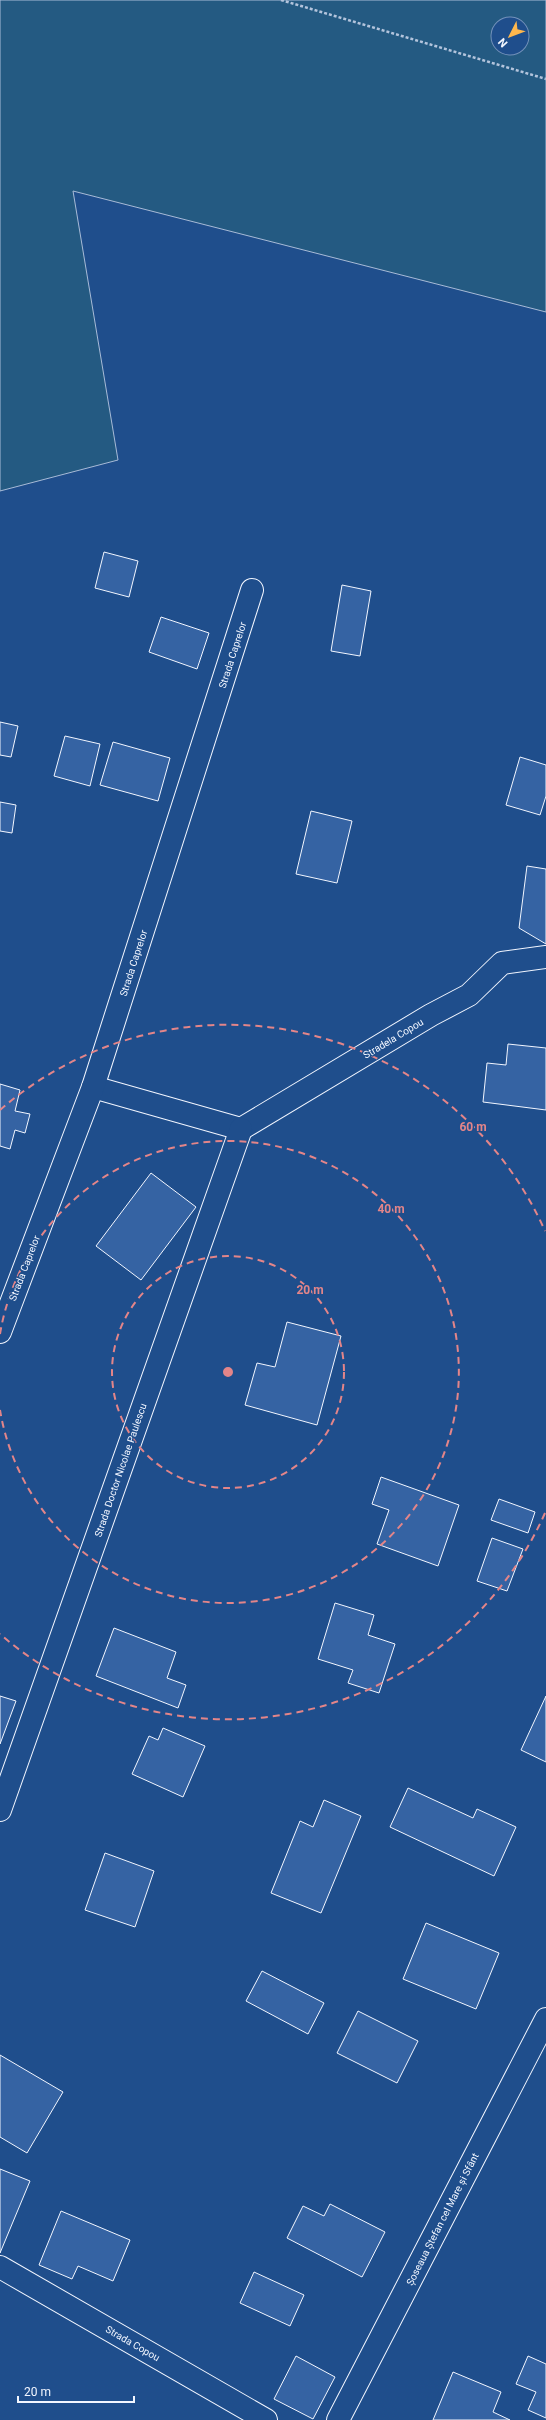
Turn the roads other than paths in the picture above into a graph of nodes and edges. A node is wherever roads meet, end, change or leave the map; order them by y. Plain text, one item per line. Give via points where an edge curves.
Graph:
1 (252, 590) dead end
2 (546, 957) edge
3 (93, 1087) junction
4 (241, 1129) junction
5 (0, 1332) edge
6 (0, 1810) edge
7 (546, 2019) edge
8 (0, 2267) edge
9 (266, 2420) edge
10 (338, 2420) edge

1 - 3 street, Strada Caprelor
2 - 4 street, Stradela Copou via 502,963 469,995 431,1015
3 - 4 street
3 - 5 street, Strada Caprelor
4 - 6 street, Strada Doctor Nicolae Paulescu
7 - 10 street, Șoseaua Ștefan cel Mare și Sfânt
8 - 9 street, Strada Copou

